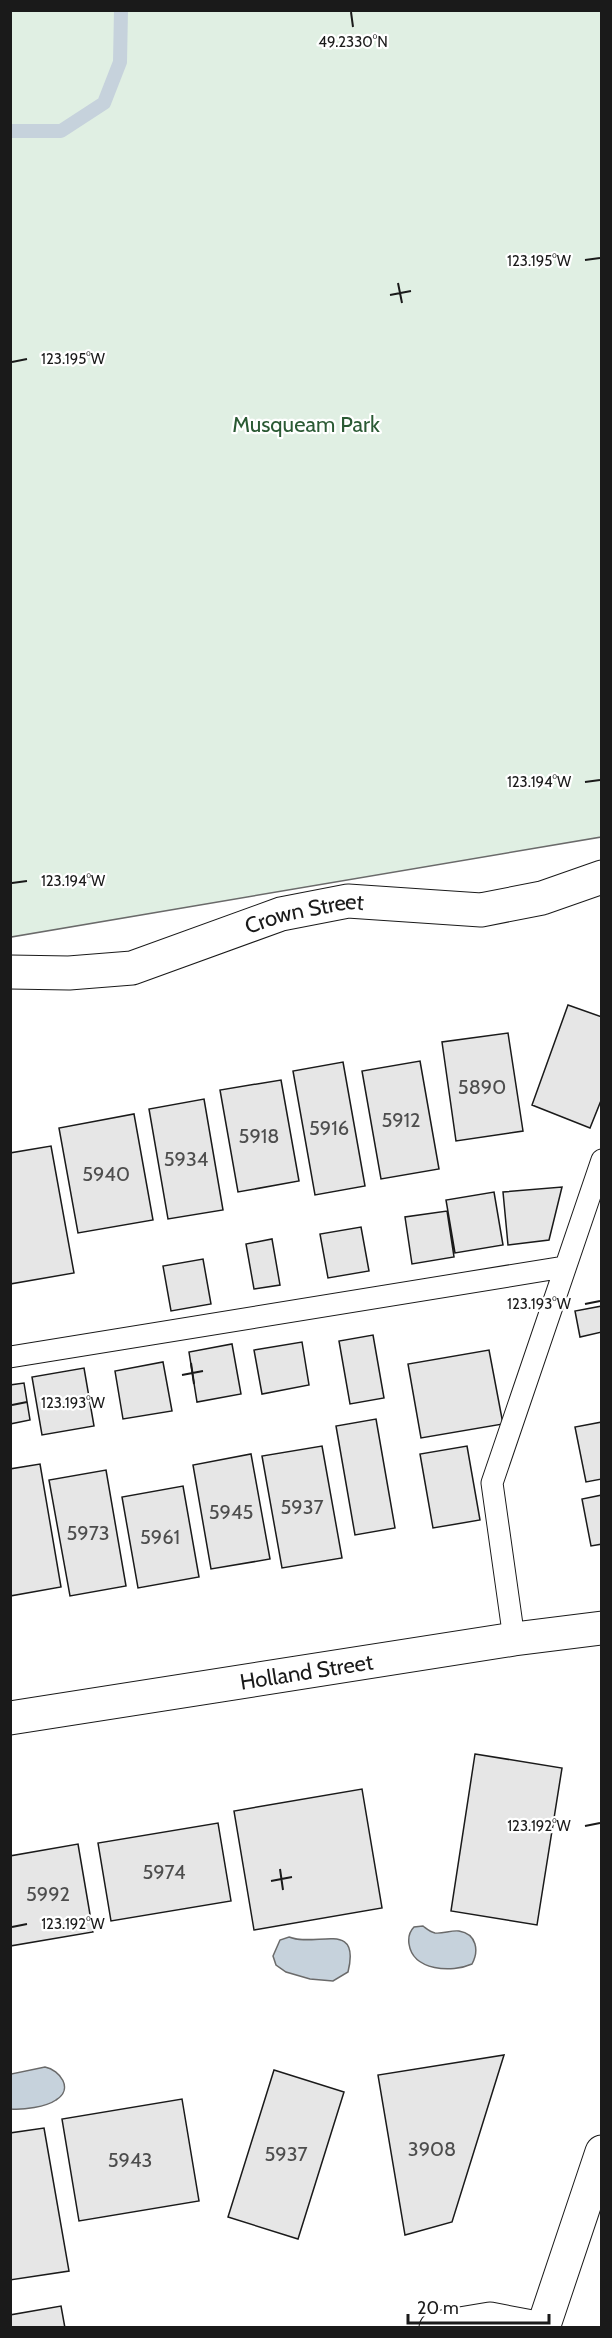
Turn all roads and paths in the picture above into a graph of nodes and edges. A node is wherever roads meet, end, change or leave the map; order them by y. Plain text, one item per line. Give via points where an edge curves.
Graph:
1 (602, 877) edge
2 (10, 972) edge
3 (602, 1160) edge
4 (564, 1267) junction
5 (10, 1357) edge
6 (602, 1628) edge
7 (514, 1640) junction
8 (10, 1718) edge
9 (602, 2152) edge
10 (436, 2328) edge
11 (537, 2328) edge
12 (543, 2328) edge

1 - 2 street, Crown Street via 542,898 481,910 348,901 281,914 132,968
3 - 4 lane
4 - 5 lane
4 - 7 lane via 492,1483
6 - 7 street, Holland Street
7 - 8 street, Holland Street
9 - 12 street
10 - 11 street via 490,2319

